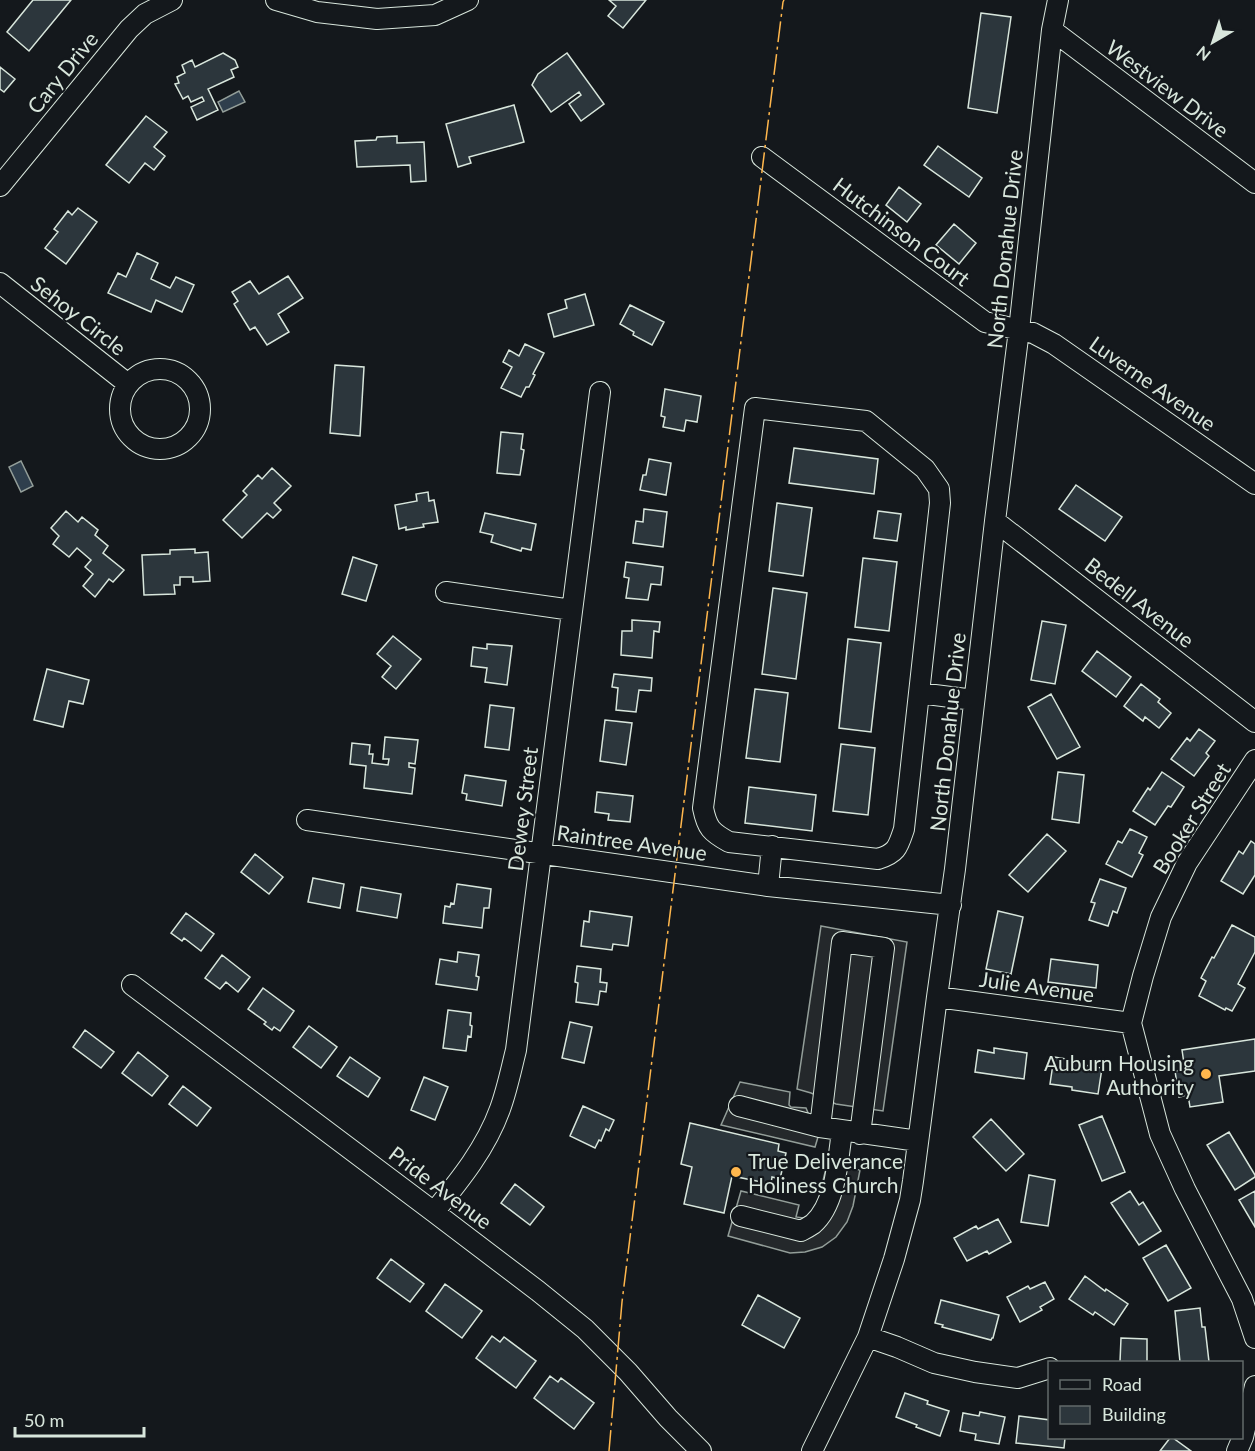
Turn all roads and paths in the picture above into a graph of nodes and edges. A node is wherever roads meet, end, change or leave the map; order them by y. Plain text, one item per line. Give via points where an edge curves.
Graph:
1 (172, 0) edge
2 (276, 0) edge
3 (468, 0) edge
4 (1058, 0) edge
5 (1052, 30) junction
6 (762, 158) dead end
7 (1255, 183) edge
8 (0, 186) edge
9 (0, 283) edge
10 (1019, 330) junction
11 (128, 384) junction
12 (600, 392) dead end
13 (1255, 484) edge
14 (995, 521) junction
15 (446, 592) dead end
16 (572, 610) junction
17 (919, 693) junction
18 (974, 700) junction
19 (1255, 722) edge
20 (1255, 760) edge
21 (307, 820) dead end
22 (772, 846) junction
23 (541, 854) junction
24 (768, 886) junction
25 (951, 905) junction
26 (132, 985) dead end
27 (937, 997) junction
28 (1131, 1023) junction
29 (739, 1106) dead end
30 (820, 1127) junction
31 (851, 1132) junction
32 (918, 1141) junction
33 (434, 1212) junction
34 (741, 1216) dead end
35 (868, 1337) junction
36 (1255, 1338) edge
37 (1048, 1369) edge
38 (1255, 1386) edge
39 (1243, 1437) edge
40 (701, 1451) edge
41 (812, 1451) edge

1 - 8 street, Cary Drive via 145,14 129,29
2 - 3 street via 317,12 377,19 435,15
4 - 5 street, North Donahue Drive
5 - 7 street, Westview Drive
5 - 10 street, North Donahue Drive
6 - 10 street, Hutchinson Court via 985,322
9 - 11 street, Sehoy Circle
10 - 13 street, Luverne Avenue via 1054,344
10 - 14 street, North Donahue Drive
11 - 11 street, Sehoy Circle via 119,409 128,434 138,443 163,450 187,440 200,416 196,390 187,379 176,372 150,370
12 - 16 street, Dewey Street
14 - 18 street, North Donahue Drive
14 - 19 street, Bedell Avenue
15 - 16 street
16 - 23 street, Dewey Street
17 - 18 street
17 - 22 street via 904,829 891,855 878,859
17 - 22 street via 939,489 925,469 866,421 755,408 703,808 715,834 729,842
18 - 25 street, North Donahue Drive
20 - 28 street, Booker Street via 1187,863 1158,927
21 - 23 street, Raintree Avenue
22 - 24 street
23 - 24 street, Raintree Avenue
23 - 33 street, Dewey Street via 516,1050 500,1110 482,1149
24 - 25 street, Raintree Avenue
25 - 27 street, North Donahue Drive
26 - 33 street, Pride Avenue
27 - 28 street, Julie Avenue
27 - 32 street, North Donahue Drive
28 - 36 street, Booker Street via 1160,1134 1242,1299
29 - 30 street
30 - 31 street
30 - 31 street via 842,942 873,946 884,948
31 - 32 street
31 - 34 street via 825,1210 813,1224 801,1231
32 - 35 street, North Donahue Drive via 910,1200
33 - 40 street, Pride Avenue via 585,1329
35 - 37 street via 934,1363 975,1372 1018,1378
35 - 41 street, North Donahue Drive
38 - 39 street

